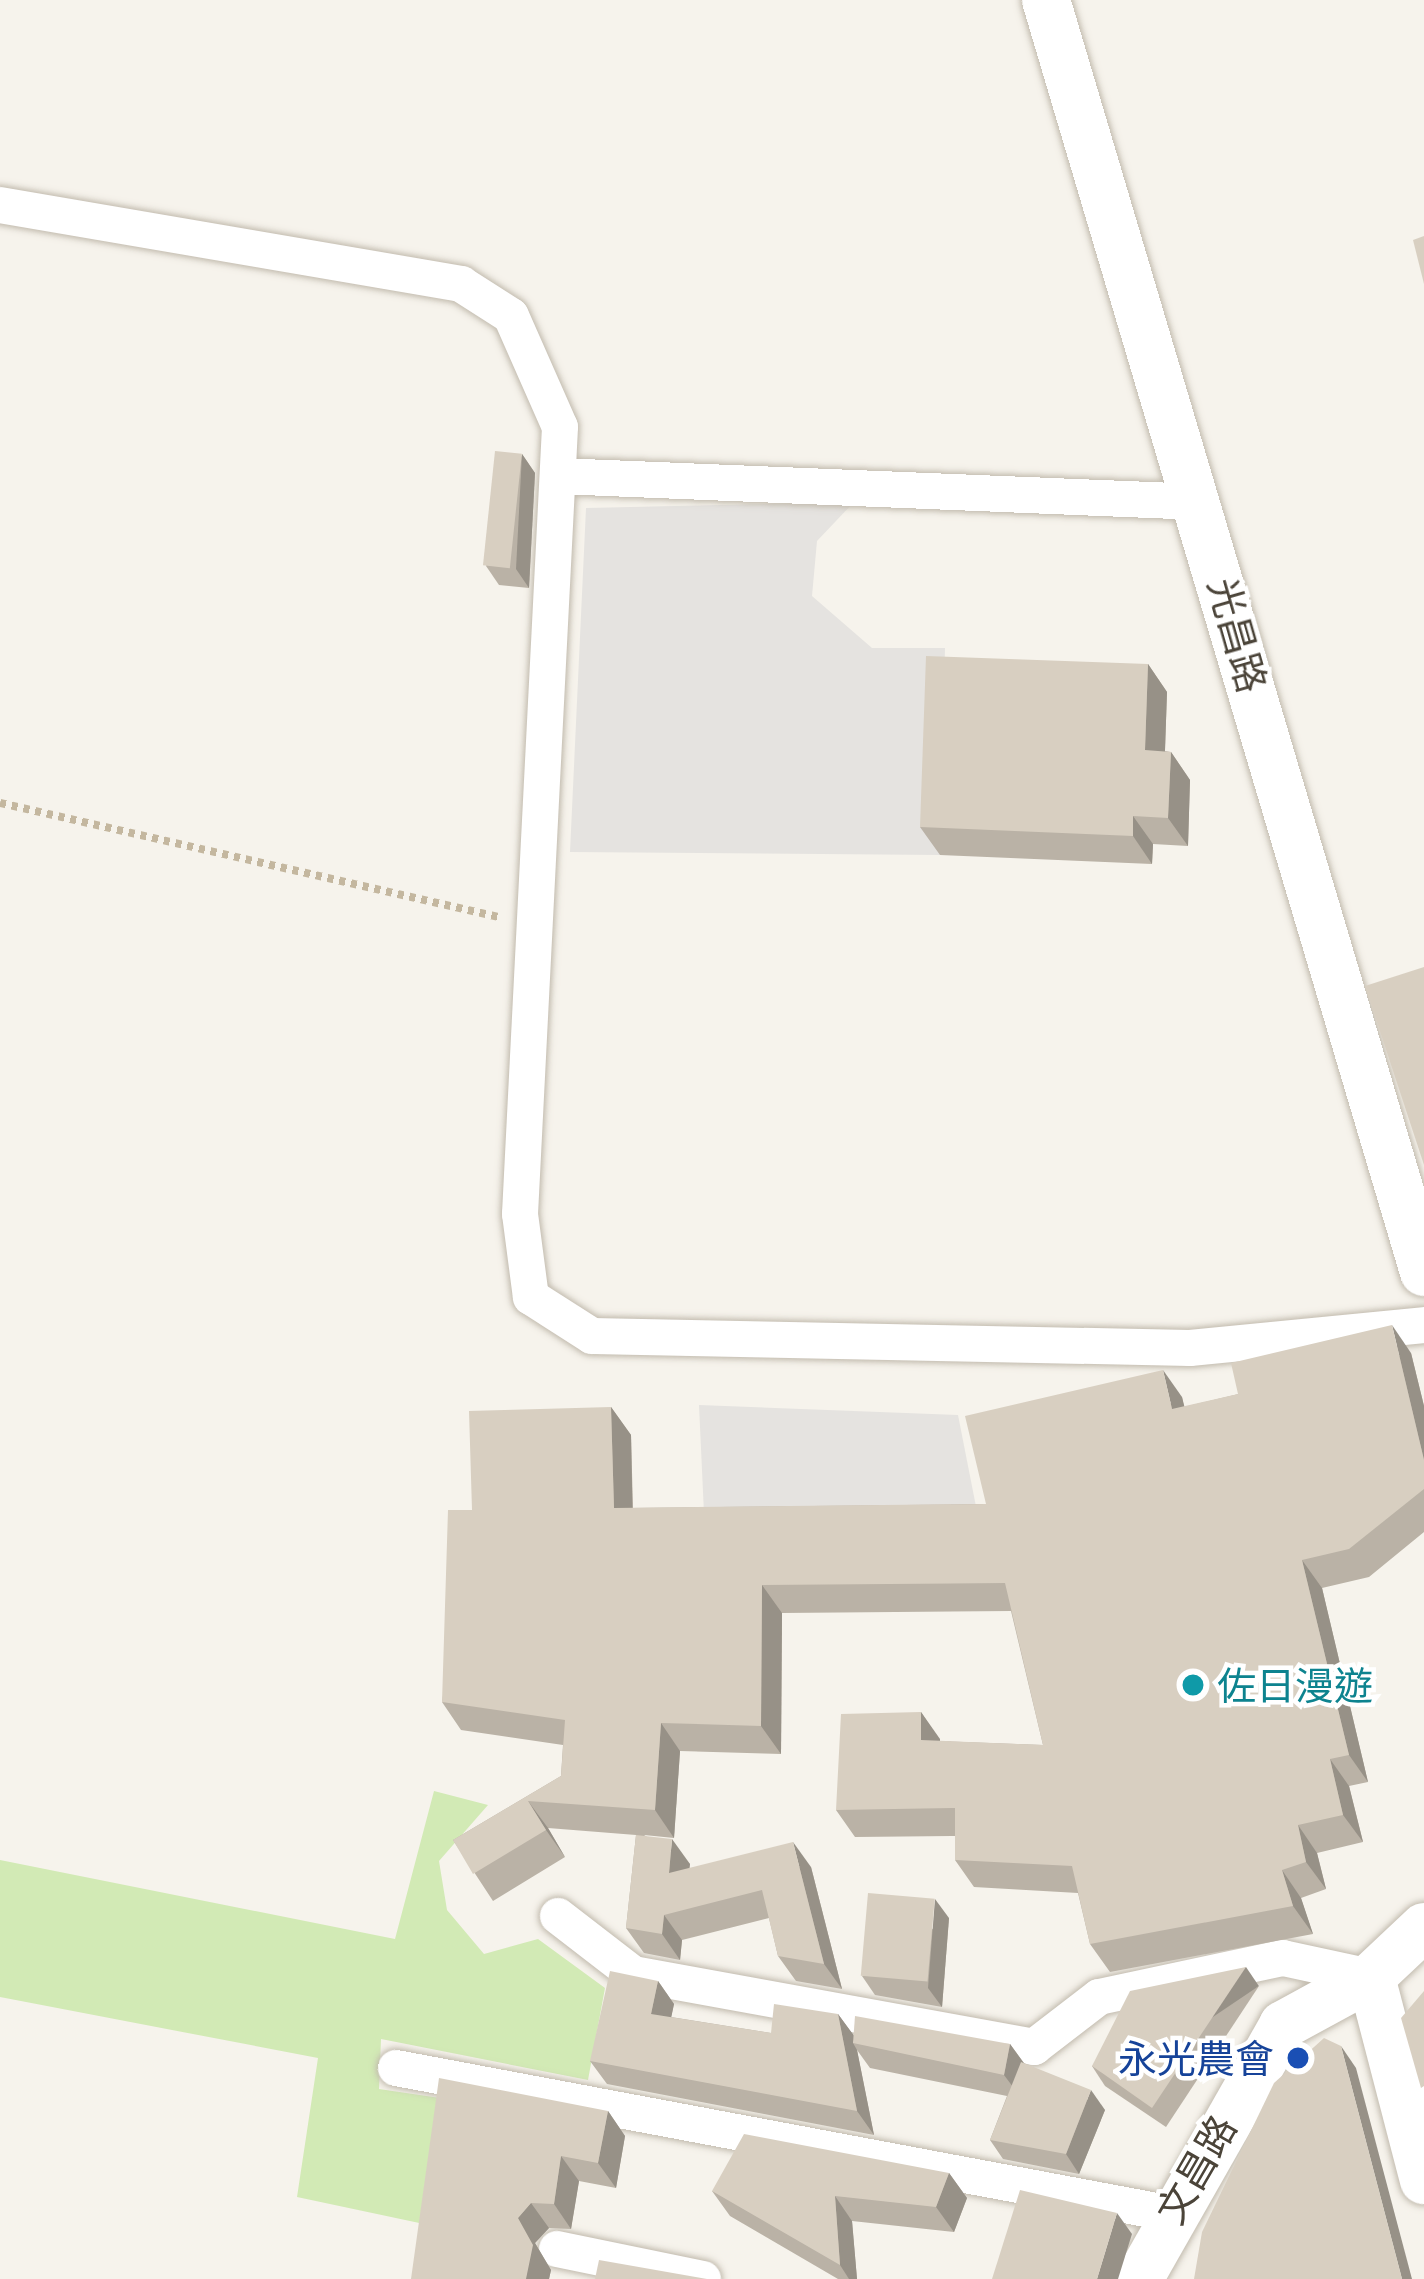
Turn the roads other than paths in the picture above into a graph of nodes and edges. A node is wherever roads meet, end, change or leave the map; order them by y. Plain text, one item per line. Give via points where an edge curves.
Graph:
1 (1046, 0) edge
2 (0, 205) edge
3 (558, 476) junction
4 (1199, 502) junction
5 (1424, 1272) edge
6 (1424, 1325) edge
7 (558, 1916) dead end
8 (1424, 1927) edge
9 (1371, 1977) junction
10 (396, 2068) dead end
11 (1424, 2180) edge
12 (1167, 2213) junction
13 (557, 2249) dead end
14 (703, 2279) edge
15 (1138, 2279) edge

1 - 4 street, 光昌路
2 - 3 street via 461,284 511,316 560,427
3 - 4 street
3 - 6 street via 520,1214 531,1297 592,1336 1190,1348
4 - 5 street, 光昌路
7 - 9 street via 633,1974 1034,2047 1099,1996 1283,1958
8 - 9 street
9 - 11 street
9 - 12 street, 文昌路 via 1283,2025
10 - 12 street
12 - 15 street, 文昌路
13 - 14 street

